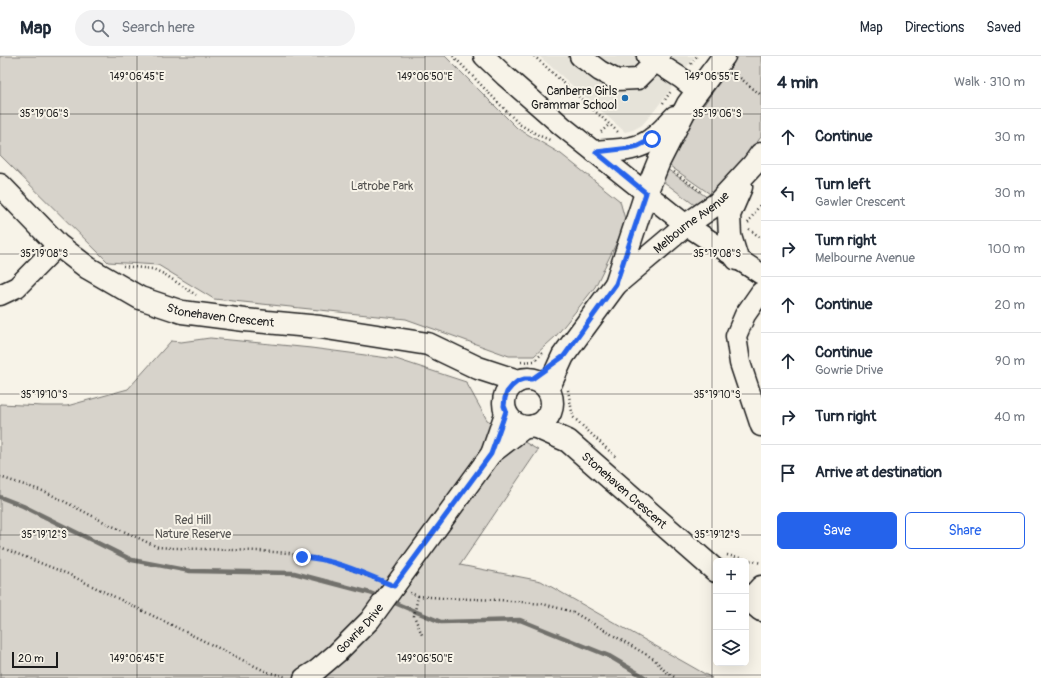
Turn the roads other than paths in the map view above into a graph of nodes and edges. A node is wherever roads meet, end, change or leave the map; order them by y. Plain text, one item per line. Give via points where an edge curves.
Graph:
1 (484, 56) edge
2 (580, 56) edge
3 (654, 58) edge
4 (722, 59) edge
5 (693, 97) junction
6 (596, 152) junction
7 (761, 154) edge
8 (747, 171) junction
9 (0, 185) edge
10 (646, 193) junction
11 (686, 225) junction
12 (58, 245) junction
13 (737, 258) junction
14 (761, 274) edge
15 (616, 284) junction
16 (761, 292) edge
17 (0, 295) edge
18 (478, 368) junction
19 (540, 384) junction
20 (505, 409) junction
21 (530, 426) junction
22 (761, 426) edge
23 (568, 441) junction
24 (491, 454) junction
25 (713, 558) edge
26 (304, 678) edge

1 - 6 street via 562,126
2 - 3 street via 617,80 638,79
3 - 5 street via 681,78
4 - 5 main road, Melbourne Avenue
5 - 6 main road via 652,139 630,148
5 - 10 main road, Melbourne Avenue via 659,161
6 - 10 street
7 - 8 main road, Melbourne Avenue
8 - 11 main road, Melbourne Avenue via 718,203
8 - 13 main road via 729,215 730,236
9 - 12 main road, Stonehaven Crescent
10 - 11 street
10 - 15 main road, Melbourne Avenue
11 - 13 street
11 - 15 main road, Melbourne Avenue
12 - 17 street via 18,287
12 - 18 main road, Stonehaven Crescent via 88,268 140,298 182,312 320,327 428,344
13 - 14 street
15 - 19 main road, Melbourne Avenue via 557,351
16 - 22 street via 745,315 736,336 740,363
18 - 19 main road, Stonehaven Crescent
18 - 20 main road, Stonehaven Crescent
19 - 20 main road via 512,386 505,398
19 - 21 main road via 550,414 540,424
19 - 23 main road, Stonehaven Crescent
20 - 21 main road via 513,421 519,425
20 - 24 street, Gowrie Drive
21 - 23 main road, Stonehaven Crescent
21 - 24 street, Gowrie Drive
23 - 25 main road, Stonehaven Crescent
24 - 26 street, Gowrie Drive via 396,590 337,653

